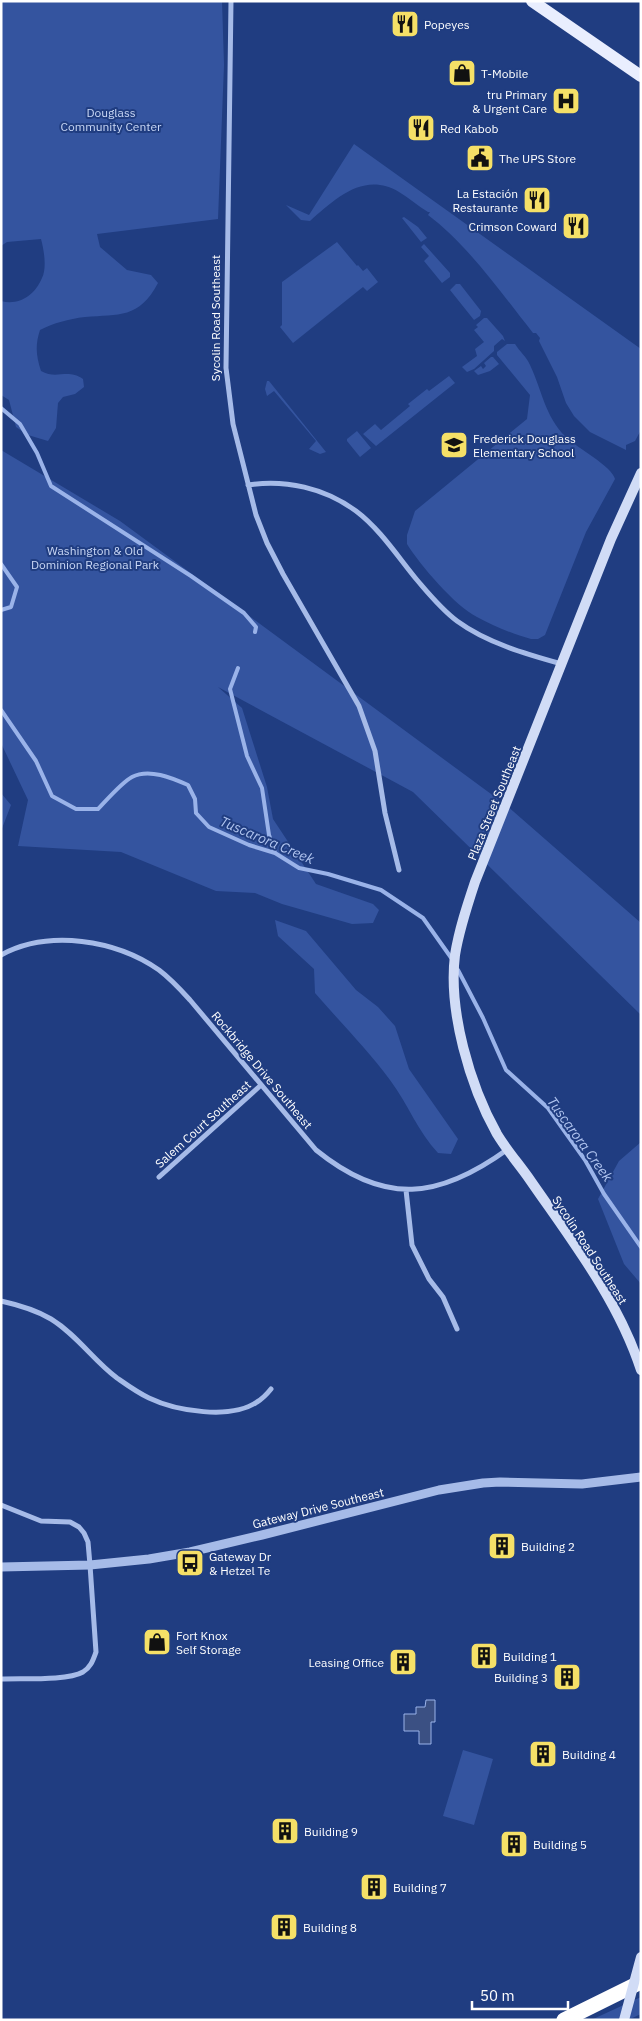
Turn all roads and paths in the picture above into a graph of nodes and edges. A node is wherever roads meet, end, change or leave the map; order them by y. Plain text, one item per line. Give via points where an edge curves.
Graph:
1 (231, 1) edge
2 (532, 1) edge
3 (641, 76) edge
4 (641, 473) edge
5 (248, 485) junction
6 (562, 664) junction
7 (399, 870) dead end
8 (1, 955) edge
9 (260, 1086) junction
10 (508, 1149) junction
11 (159, 1177) dead end
12 (406, 1190) junction
13 (1, 1301) edge
14 (457, 1329) dead end
15 (641, 1370) edge
16 (271, 1389) dead end
17 (641, 1477) edge
18 (1, 1505) edge
19 (90, 1565) junction
20 (1, 1567) edge
21 (1, 1679) edge
22 (641, 1957) edge
23 (641, 1982) edge
24 (564, 2020) edge
25 (624, 2020) edge

1 - 5 street, Sycolin Road Southeast via 226,368 233,424
2 - 3 main road
4 - 6 main road, Plaza Street Southeast
5 - 6 street via 266,482 290,484 336,500 371,526 439,605 457,621 517,651
5 - 7 street, Sycolin Road Southeast via 267,543 362,714 375,750 385,813
6 - 10 main road, Plaza Street Southeast via 475,882 455,957 459,1032 468,1066 498,1135
8 - 9 street, Rockbridge Drive Southeast via 45,941 61,941 110,948 141,960 170,979 190,1000
9 - 11 street, Salem Court Southeast
9 - 12 street, Rockbridge Drive Southeast via 316,1150 334,1165 378,1185
10 - 12 street, Rockbridge Drive Southeast via 471,1174 450,1183
10 - 15 main road, Sycolin Road Southeast via 586,1261 633,1346
12 - 14 street via 412,1245 429,1279 443,1297
13 - 16 street via 28,1308 51,1319 80,1341 116,1377 168,1406 230,1412 256,1404
17 - 19 street, Gateway Drive Southeast via 582,1484 500,1482 439,1490 189,1552
18 - 19 street via 41,1521 62,1520 79,1527 88,1542
19 - 20 street, Gateway Drive Southeast
19 - 21 street via 96,1652 91,1665 70,1677
22 - 25 main road, bridge
23 - 24 highway

